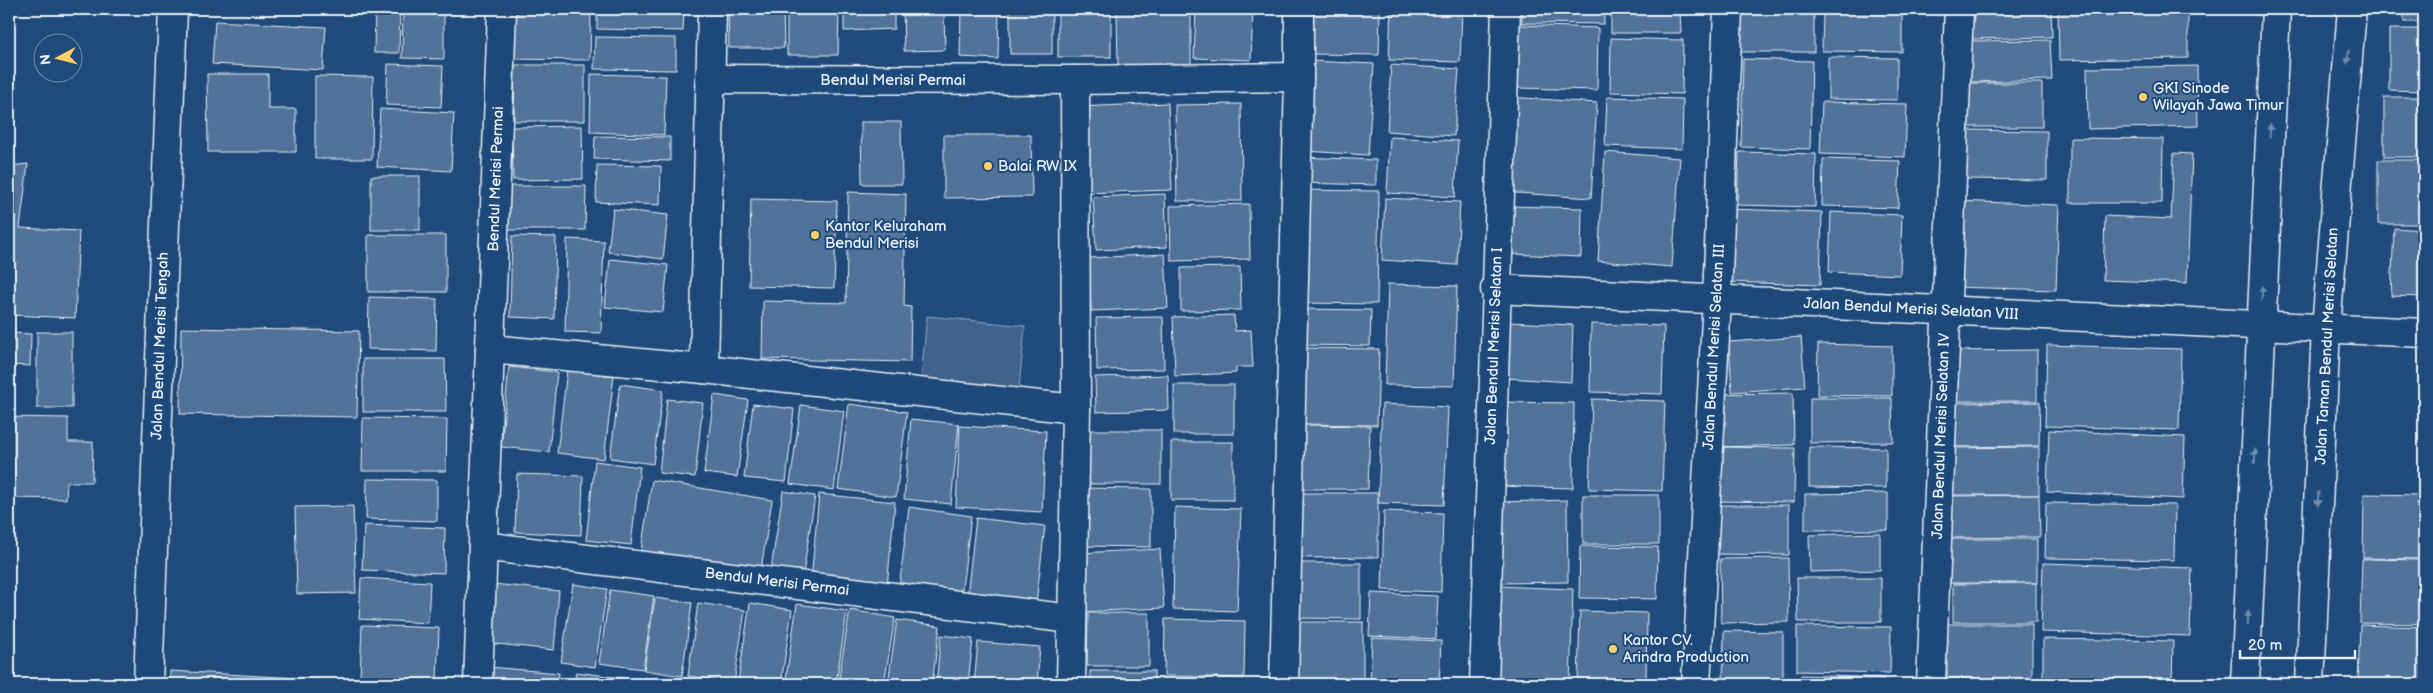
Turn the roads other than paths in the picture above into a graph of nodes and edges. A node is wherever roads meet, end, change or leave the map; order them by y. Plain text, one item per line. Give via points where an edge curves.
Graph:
1 (173, 9) edge
2 (502, 9) edge
3 (712, 9) edge
4 (1299, 9) edge
5 (1506, 9) edge
6 (1728, 9) edge
7 (1959, 9) edge
8 (2276, 9) edge
9 (2352, 9) edge
10 (1299, 77) junction
11 (710, 80) junction
12 (1075, 80) junction
13 (1495, 289) junction
14 (1717, 300) junction
15 (1947, 311) junction
16 (2261, 326) junction
17 (2326, 328) junction
18 (2424, 333) edge
19 (490, 349) junction
20 (704, 368) junction
21 (1076, 409) junction
22 (483, 546) junction
23 (1071, 619) junction
24 (148, 684) edge
25 (478, 684) edge
26 (1072, 684) edge
27 (1284, 684) edge
28 (1484, 684) edge
29 (1696, 684) edge
30 (1931, 684) edge
31 (2245, 684) edge
32 (2310, 684) edge

1 - 24 street, Jalan Bendul Merisi Tengah
2 - 19 street, Bendul Merisi Permai
3 - 11 street
4 - 10 street
5 - 13 street, Jalan Bendul Merisi Selatan I
6 - 14 street, Jalan Bendul Merisi Selatan III
7 - 15 street, Jalan Bendul Merisi Selatan IV
16 -> 8 street
9 -> 17 street, Jalan Taman Bendul Merisi Selatan
10 - 12 street, Bendul Merisi Permai
10 - 27 street
11 - 12 street, Bendul Merisi Permai
11 - 20 street
12 - 21 street
13 - 14 street, Jalan Bendul Merisi Selatan VIII
13 - 28 street, Jalan Bendul Merisi Selatan I
14 - 15 street, Jalan Bendul Merisi Selatan VIII
14 - 29 street, Jalan Bendul Merisi Selatan III
15 - 16 street, Jalan Bendul Merisi Selatan VIII
15 - 30 street, Jalan Bendul Merisi Selatan IV
16 - 17 street, Jalan Bendul Merisi Selatan VIII
31 -> 16 street
17 - 18 street, Jalan Bendul Merisi Selatan VIII
17 -> 32 street, Jalan Taman Bendul Merisi Selatan
19 - 20 street
19 - 22 street, Bendul Merisi Permai
20 - 21 street
21 - 23 street
22 - 23 street, Bendul Merisi Permai
22 - 25 street, Bendul Merisi Permai
23 - 26 street

